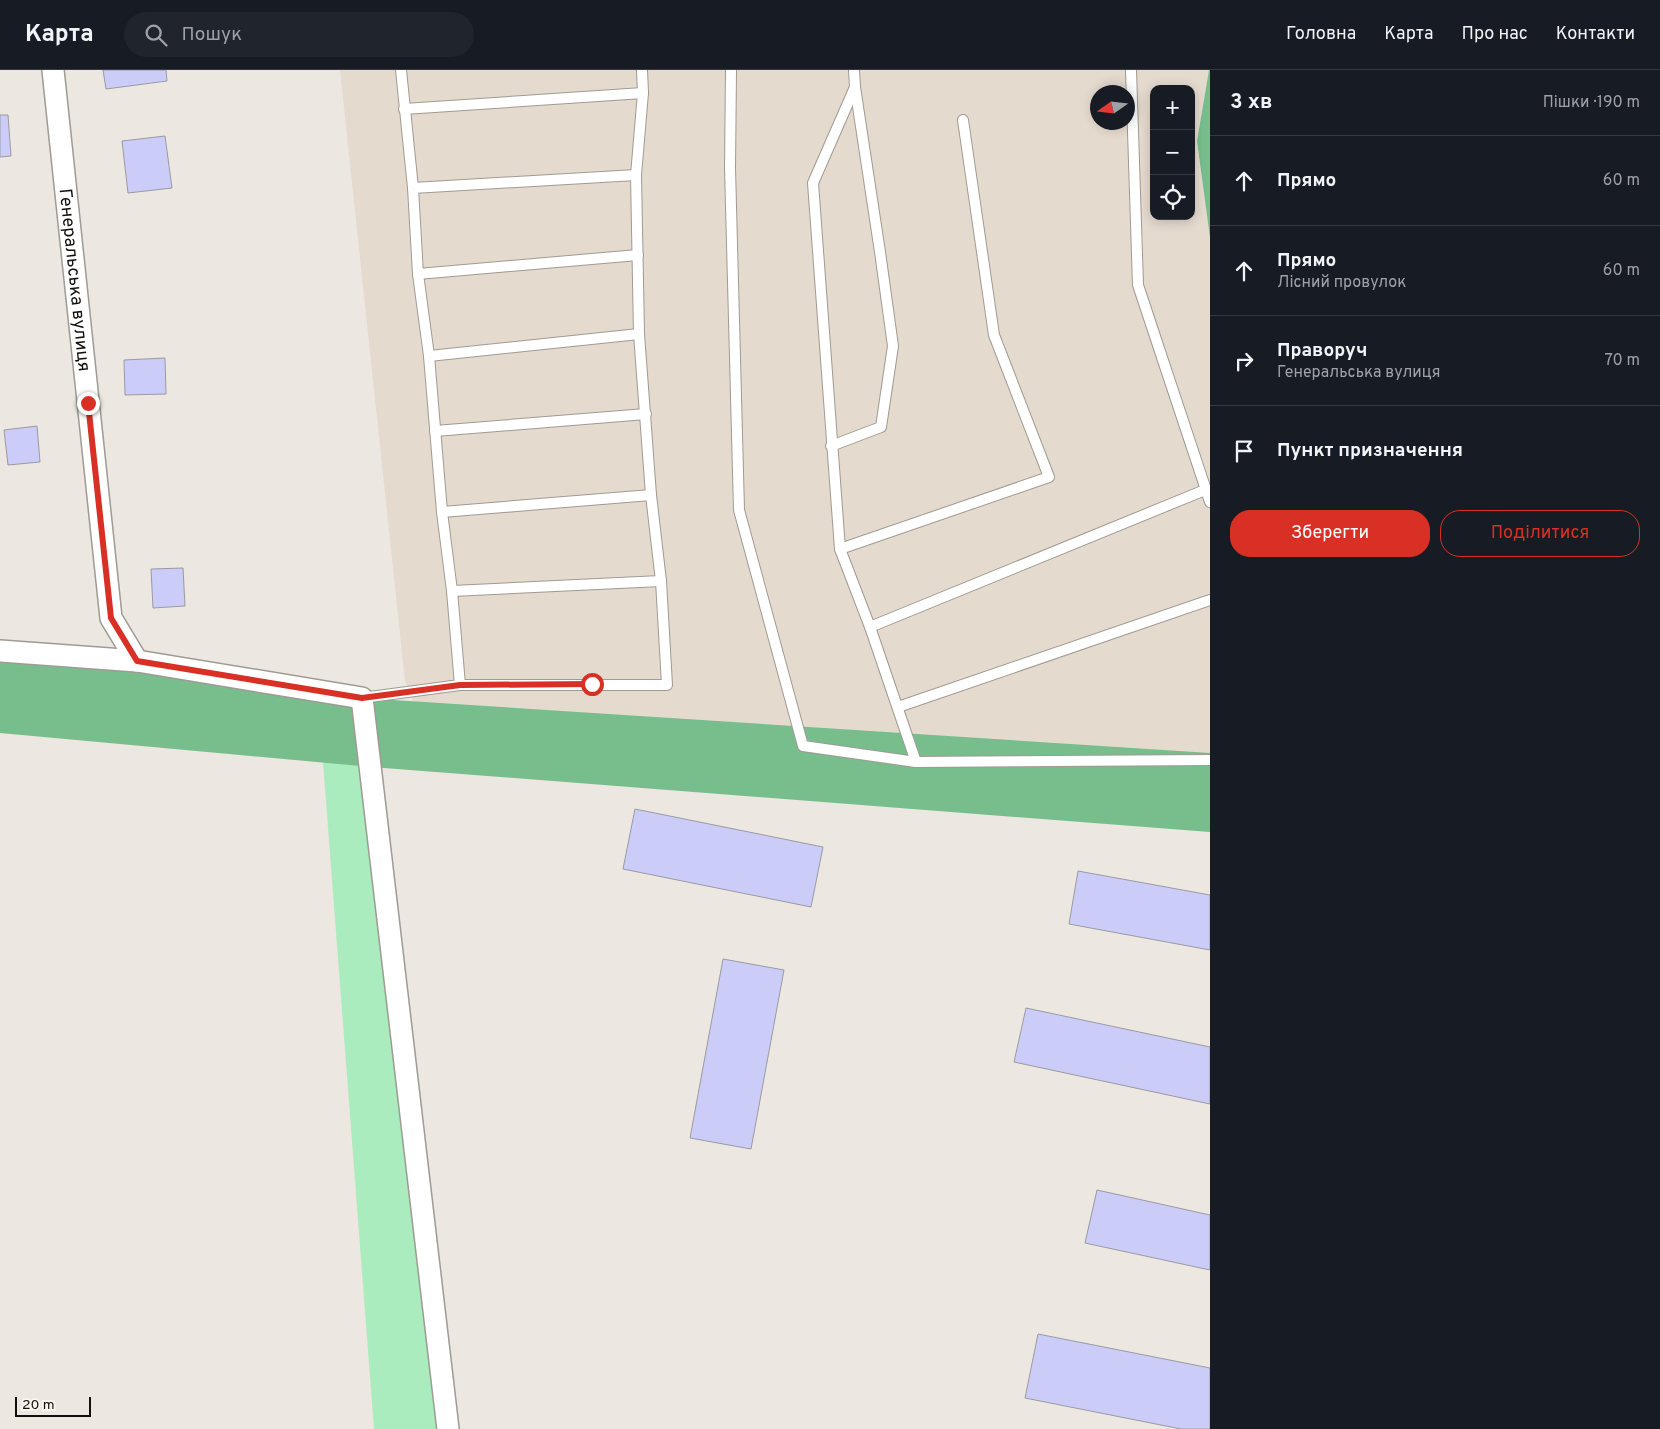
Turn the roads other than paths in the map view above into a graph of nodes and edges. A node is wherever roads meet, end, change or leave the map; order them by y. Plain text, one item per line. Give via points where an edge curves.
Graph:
1 (53, 70) edge
2 (401, 70) edge
3 (642, 70) edge
4 (731, 70) edge
5 (854, 70) edge
6 (1131, 70) edge
7 (855, 87) junction
8 (643, 94) junction
9 (404, 110) junction
10 (963, 120) dead end
11 (636, 175) junction
12 (413, 188) junction
13 (638, 255) junction
14 (418, 274) junction
15 (639, 334) junction
16 (429, 356) junction
17 (646, 414) junction
18 (435, 431) junction
19 (831, 446) junction
20 (1205, 490) junction
21 (650, 495) junction
22 (1210, 502) edge
23 (442, 512) junction
24 (840, 549) junction
25 (661, 581) junction
26 (452, 591) junction
27 (1210, 600) edge
28 (870, 627) junction
29 (0, 651) edge
30 (137, 661) junction
31 (460, 685) junction
32 (362, 698) junction
33 (898, 707) junction
34 (1210, 760) edge
35 (916, 762) junction
36 (448, 1429) edge

1 - 30 street, Генеральська вулиця via 111,618
2 - 9 lane
3 - 8 lane
4 - 35 lane via 730,168 739,510 803,746
5 - 7 lane
6 - 20 lane via 1138,285
7 - 19 lane via 813,183
7 - 19 lane via 893,346 881,427
8 - 9 lane
8 - 11 lane
9 - 12 lane
10 - 24 lane via 994,335 1049,477
11 - 12 lane
11 - 13 lane
12 - 14 lane
13 - 14 lane
13 - 15 lane
14 - 16 lane
15 - 16 lane
15 - 17 lane
16 - 18 lane
17 - 18 lane
17 - 21 lane
18 - 23 lane
19 - 24 lane
20 - 22 lane
20 - 28 lane
21 - 23 lane
21 - 25 lane
23 - 26 lane
24 - 28 lane
25 - 26 lane
25 - 31 lane via 667,684
26 - 31 lane
27 - 33 lane
28 - 33 lane
29 - 30 street
30 - 32 street
31 - 32 lane
32 - 36 street
33 - 35 lane
34 - 35 lane

